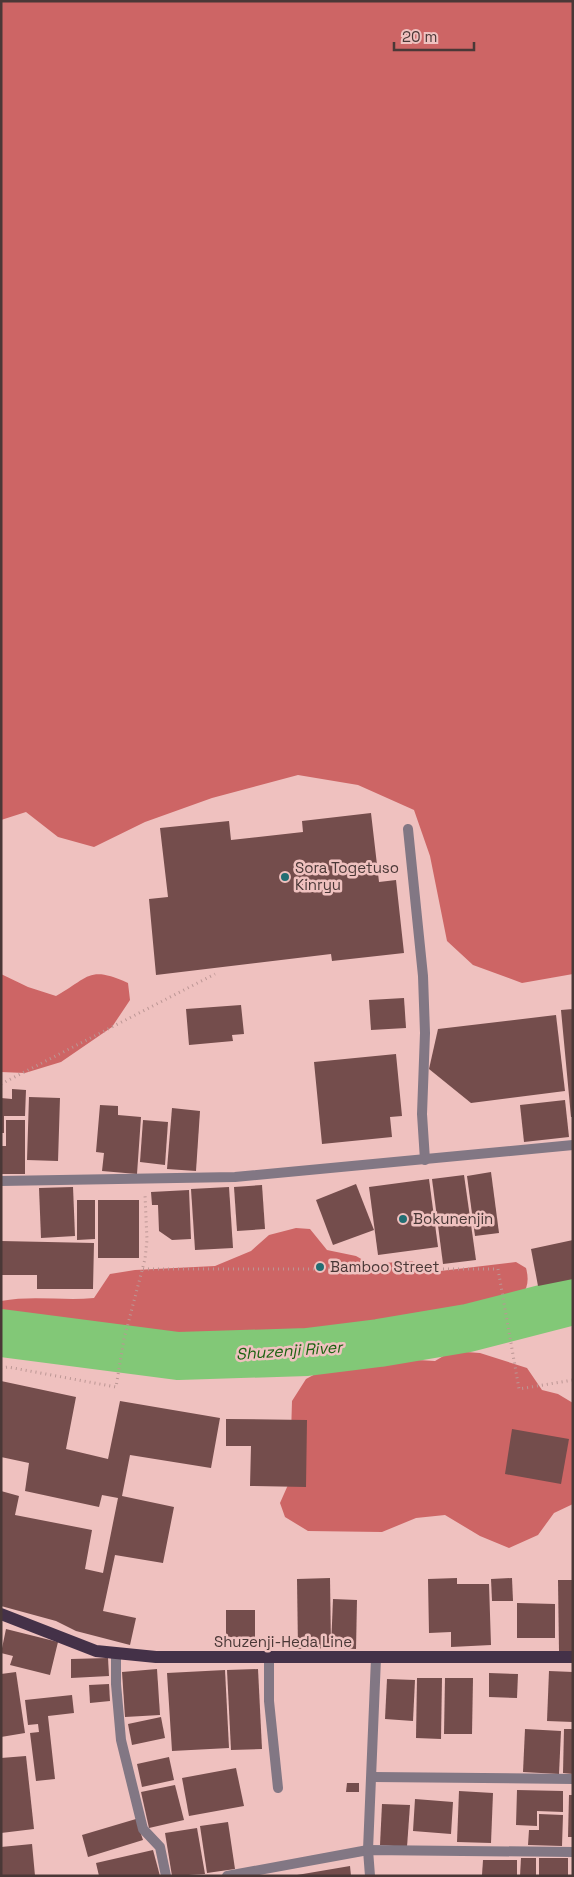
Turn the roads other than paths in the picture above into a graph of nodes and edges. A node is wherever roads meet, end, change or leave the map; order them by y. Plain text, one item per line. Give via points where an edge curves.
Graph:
1 (408, 829) dead end
2 (573, 1145) edge
3 (425, 1160) junction
4 (1, 1181) edge
5 (1, 1614) edge
6 (116, 1654) junction
7 (573, 1657) edge
8 (269, 1658) junction
9 (376, 1658) junction
10 (373, 1777) junction
11 (573, 1779) edge
12 (278, 1788) dead end
13 (368, 1850) junction
14 (573, 1852) edge
15 (166, 1876) edge
16 (227, 1876) edge
17 (370, 1876) edge

1 - 3 street via 423,976
2 - 3 street
3 - 4 street via 236,1177
5 - 6 main road, Shuzenji-Heda Line via 76,1645
6 - 8 main road, Shuzenji-Heda Line via 156,1658
6 - 15 street via 121,1740 143,1829 160,1847
7 - 9 main road, Shuzenji-Heda Line
8 - 9 main road, Shuzenji-Heda Line
8 - 12 street via 269,1702
9 - 10 street
10 - 11 street
10 - 13 street
13 - 14 street
13 - 16 street
13 - 17 street

